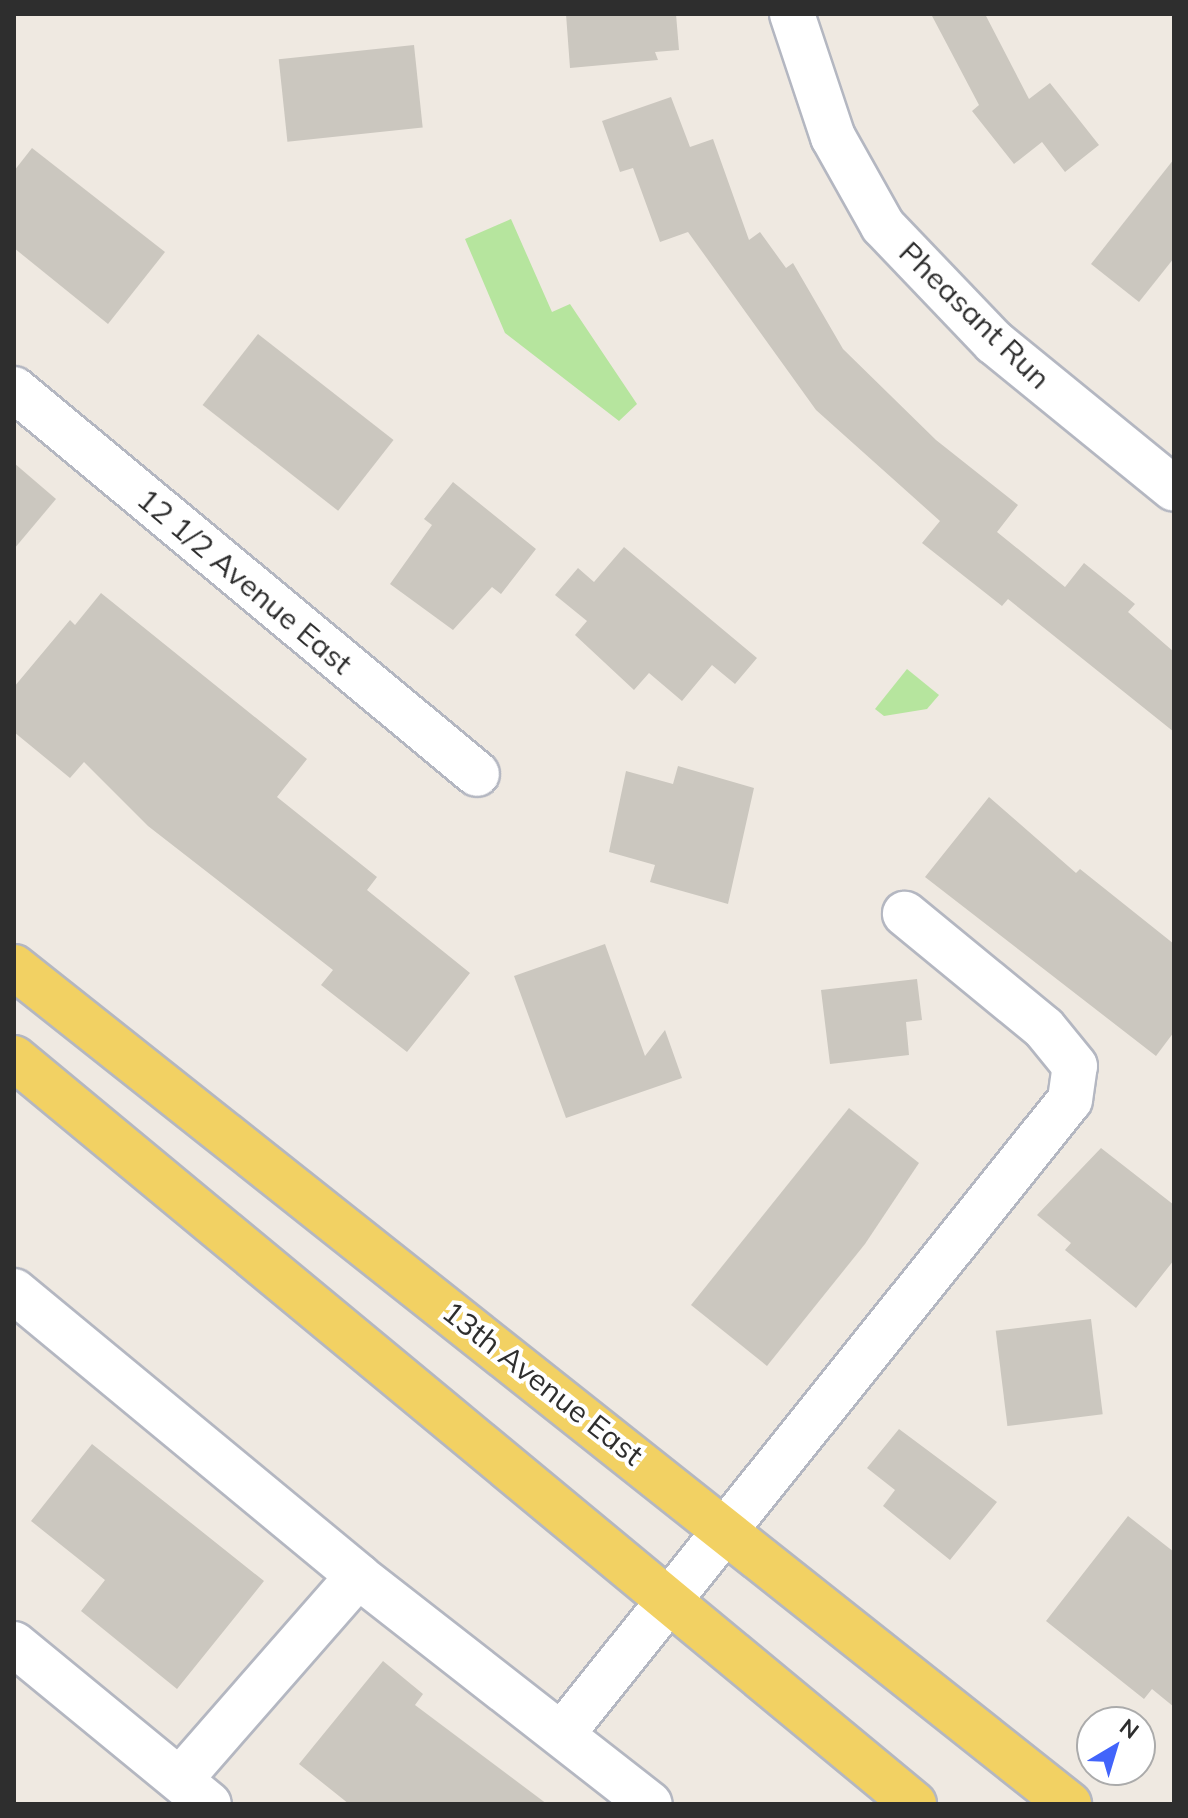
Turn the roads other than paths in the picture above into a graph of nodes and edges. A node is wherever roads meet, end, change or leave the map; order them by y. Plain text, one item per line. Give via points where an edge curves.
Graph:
1 (792, 14) edge
2 (14, 389) edge
3 (1174, 489) edge
4 (477, 774) dead end
5 (905, 914) dead end
6 (14, 967) edge
7 (14, 1058) edge
8 (14, 1291) edge
9 (725, 1527) junction
10 (358, 1576) junction
11 (665, 1600) junction
12 (14, 1644) edge
13 (562, 1734) junction
14 (194, 1792) edge
15 (650, 1804) edge
16 (914, 1804) edge
17 (1069, 1804) edge

1 - 3 street, Pheasant Run via 833,137 883,226 994,342
2 - 4 street, 12 1/2 Avenue East
5 - 9 street via 1044,1028 1075,1066 1070,1100
6 - 9 main road, 13th Avenue East
7 - 11 main road
8 - 10 street
9 - 11 street
9 - 17 main road, 13th Avenue East
10 - 13 street
10 - 14 street
11 - 13 street
11 - 16 main road
12 - 14 street
13 - 15 street

